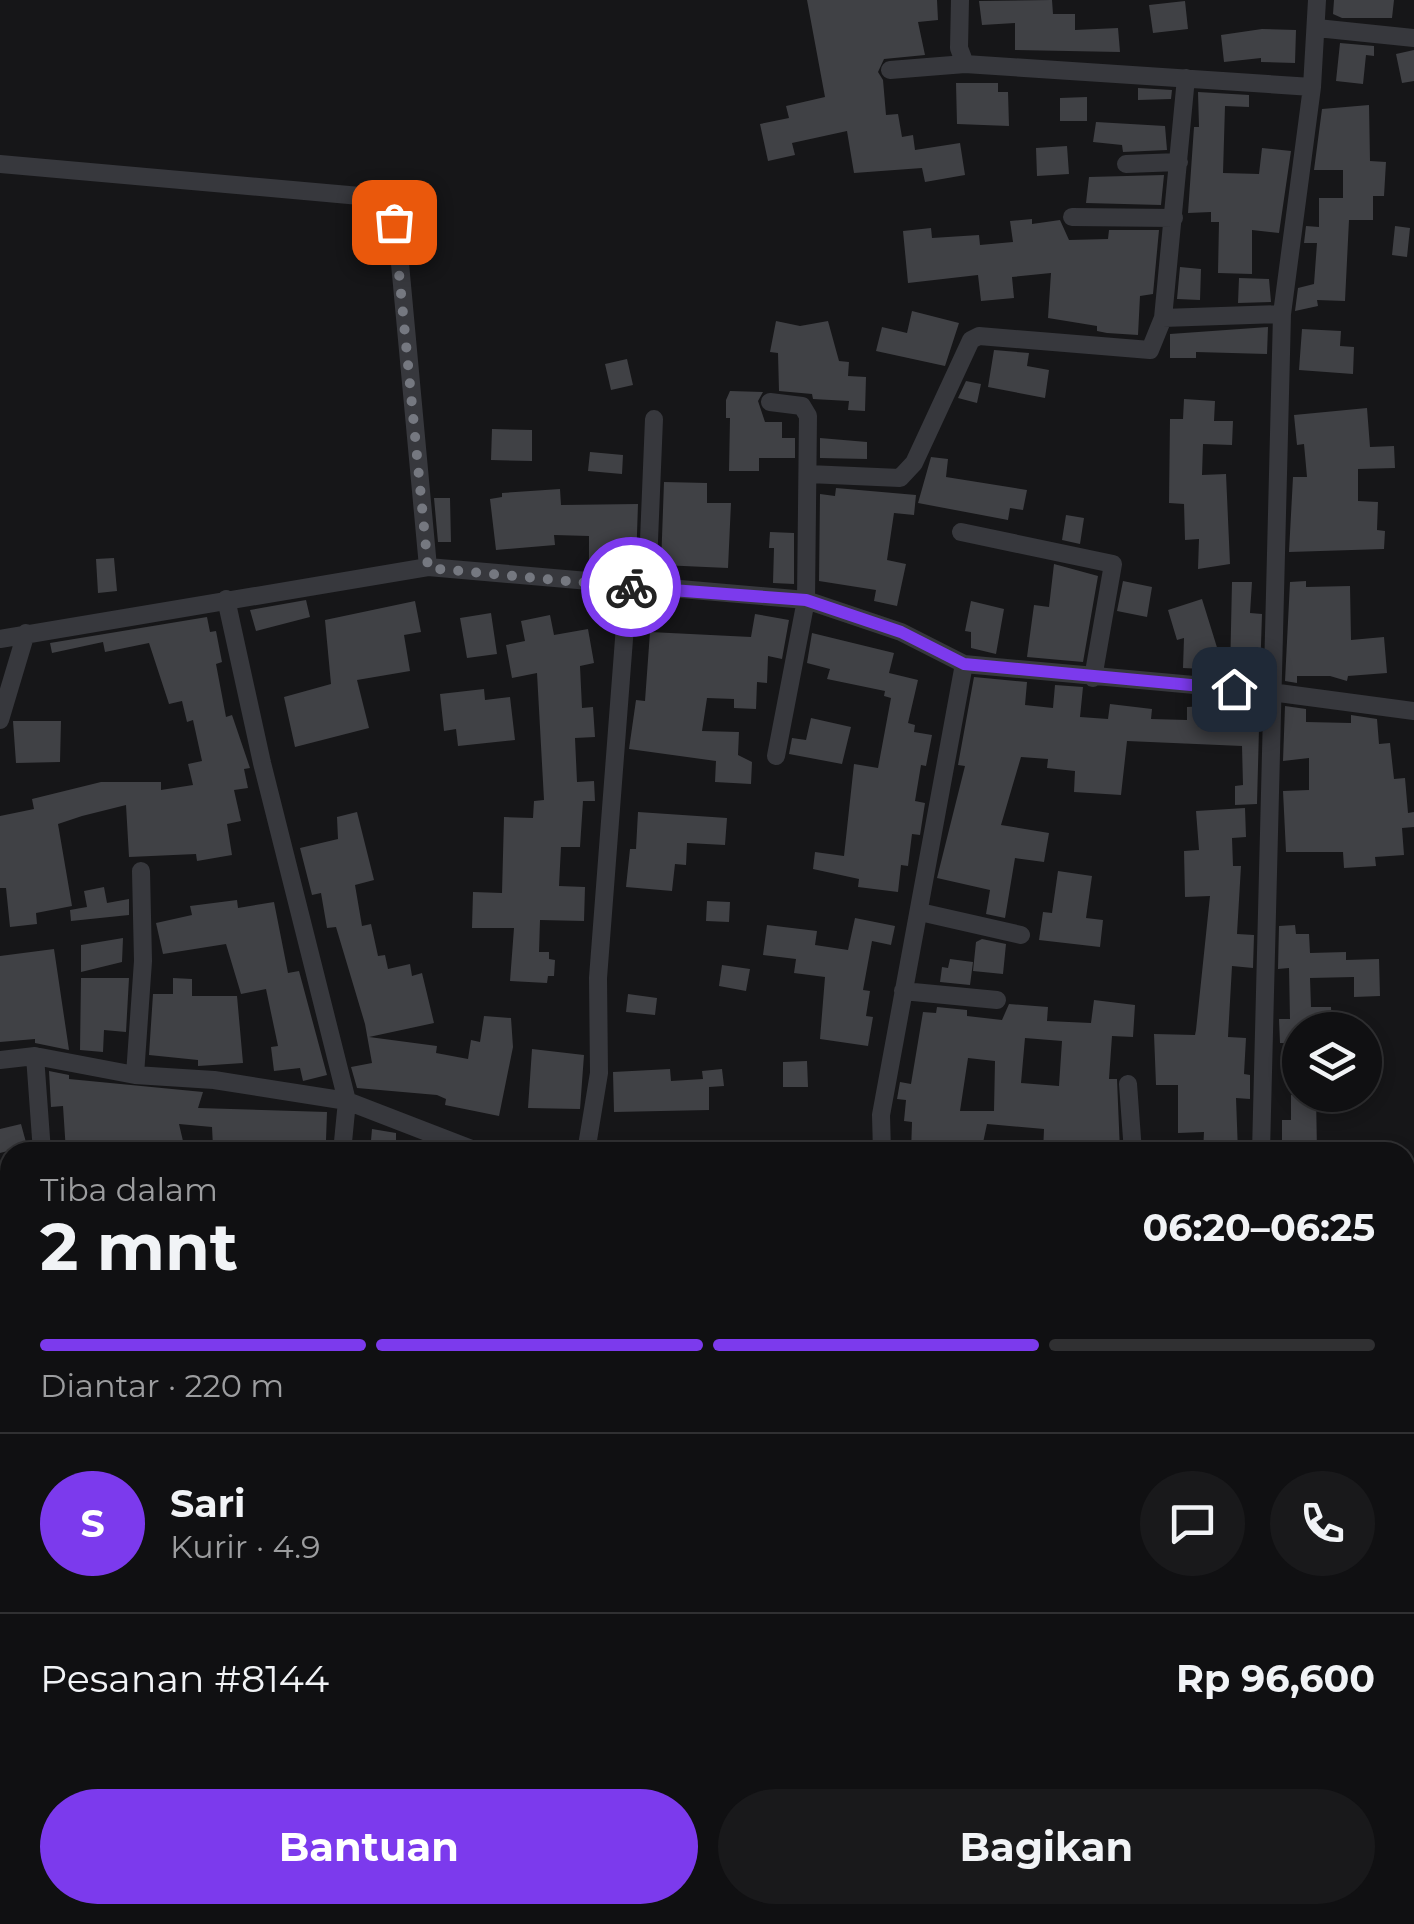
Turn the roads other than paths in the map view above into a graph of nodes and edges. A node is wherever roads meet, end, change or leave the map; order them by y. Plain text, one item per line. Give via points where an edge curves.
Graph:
1 (960, 0) edge
2 (1317, 0) edge
3 (1317, 28) junction
4 (1414, 38) edge
5 (965, 64) junction
6 (890, 70) dead end
7 (1186, 78) junction
8 (1312, 87) junction
9 (1179, 162) junction
10 (0, 164) edge
11 (1126, 164) dead end
12 (1072, 216) dead end
13 (1174, 218) junction
14 (1282, 314) junction
15 (1163, 318) junction
16 (770, 402) dead end
17 (654, 419) dead end
18 (808, 474) junction
19 (960, 532) dead end
20 (428, 568) junction
21 (638, 588) junction
22 (226, 599) junction
23 (806, 600) junction
24 (26, 634) junction
25 (0, 639) edge
26 (964, 664) junction
27 (1093, 678) junction
28 (1271, 692) junction
29 (1414, 711) edge
30 (0, 720) edge
31 (776, 756) dead end
32 (141, 870) dead end
33 (920, 912) junction
34 (1021, 935) dead end
35 (902, 991) junction
36 (997, 1000) dead end
37 (35, 1056) junction
38 (0, 1060) edge
39 (136, 1076) junction
40 (1128, 1084) dead end
41 (347, 1100) junction
42 (41, 1142) edge
43 (343, 1142) edge
44 (454, 1142) edge
45 (588, 1142) edge
46 (882, 1142) edge
47 (1132, 1142) edge
48 (1261, 1142) edge
49 (1044, 1924) edge
50 (1110, 1924) edge

1 - 5 street
2 - 3 street
3 - 4 street
3 - 8 street
5 - 6 street
5 - 7 street
7 - 8 street
7 - 9 street
8 - 14 street
9 - 11 street
9 - 13 street
10 - 20 street via 360,196 382,206 397,232
12 - 13 street
13 - 15 street
14 - 15 street
14 - 28 street
15 - 18 street via 1150,350 979,336 971,340 914,463 900,478
16 - 18 street via 806,409
17 - 21 street
18 - 23 street
19 - 27 street via 1113,564
20 - 21 street
20 - 22 street
21 - 23 street
21 - 45 street via 598,978 600,1073
22 - 24 street
22 - 41 street
23 - 26 street via 901,632
23 - 31 street
24 - 25 street
24 - 30 street
26 - 27 street
26 - 33 street
27 - 28 street
28 - 29 street
28 - 48 street
32 - 39 street
33 - 34 street
33 - 35 street
35 - 36 street
35 - 46 street
37 - 38 street
37 - 39 street
37 - 42 street
39 - 41 street
40 - 47 street
41 - 43 street
41 - 44 street
49 - 50 street

